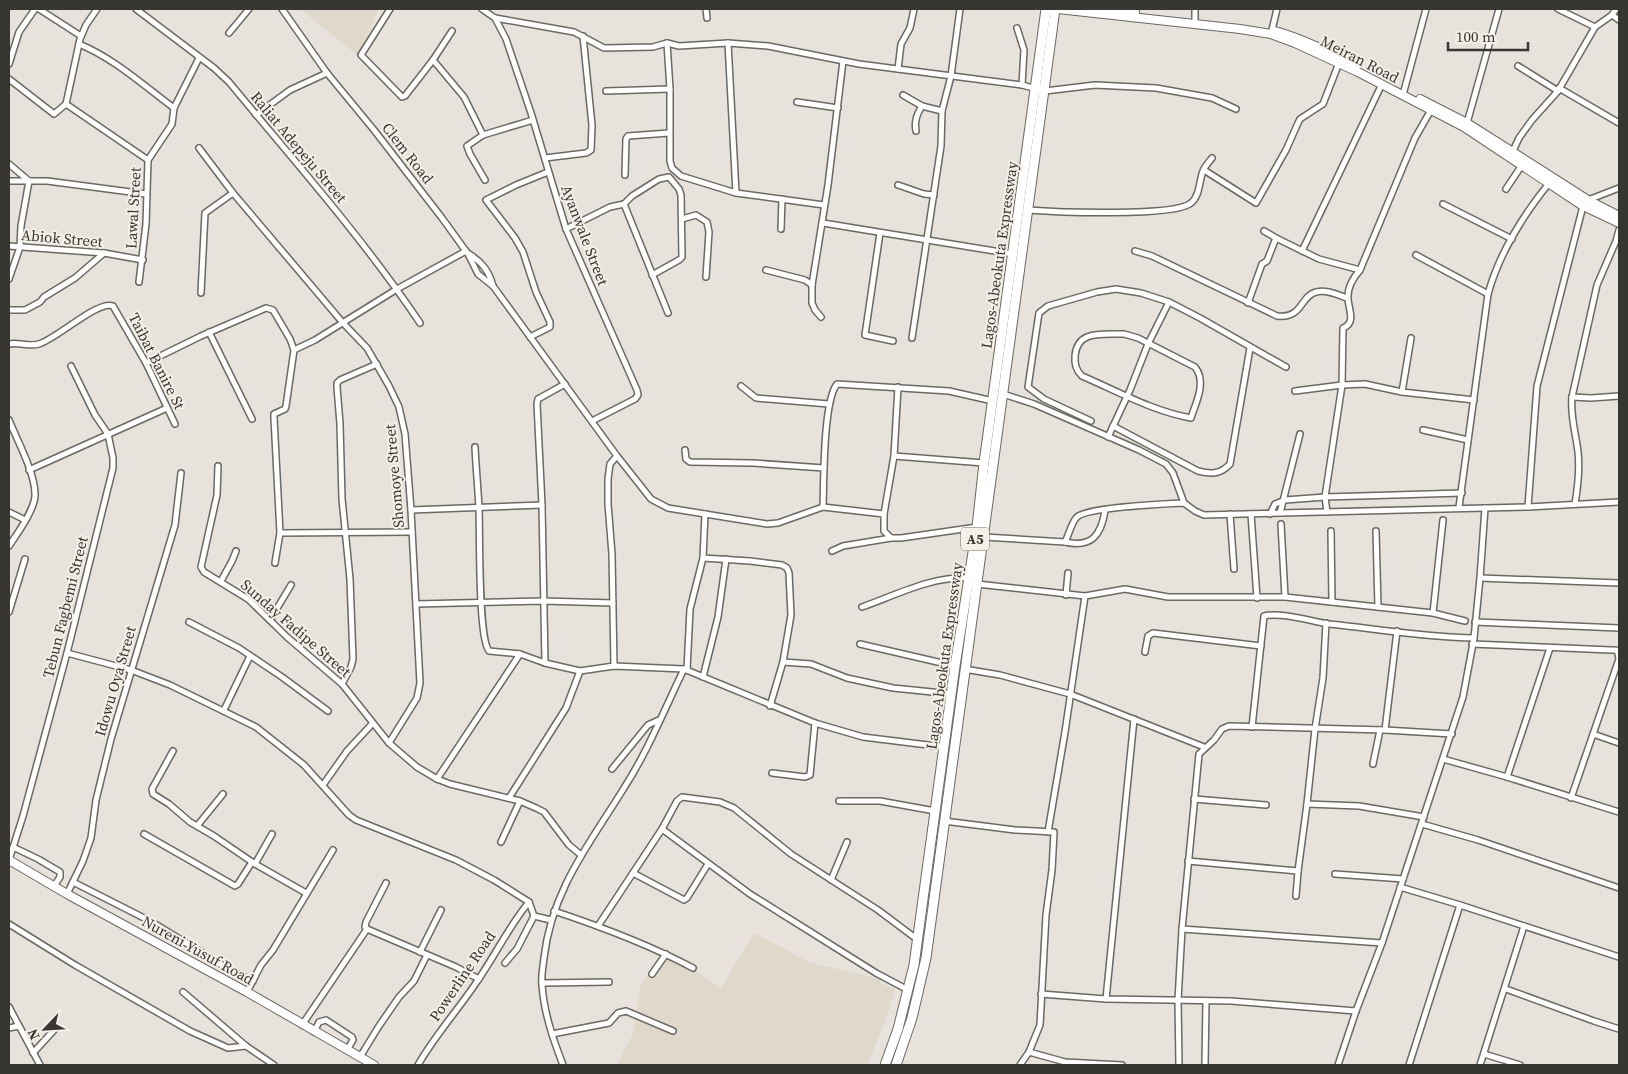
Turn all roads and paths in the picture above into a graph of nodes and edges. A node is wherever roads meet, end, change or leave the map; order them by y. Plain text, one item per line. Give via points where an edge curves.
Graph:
1 (37, 9) edge
2 (97, 9) edge
3 (139, 9) edge
4 (249, 9) edge
5 (282, 9) edge
6 (390, 9) edge
7 (482, 9) edge
8 (706, 9) edge
9 (914, 9) edge
10 (960, 9) edge
11 (1046, 9) edge
12 (1056, 9) edge
13 (1107, 9) edge
14 (1196, 9) edge
15 (1277, 9) edge
16 (1426, 9) edge
17 (1499, 9) edge
18 (1558, 9) edge
19 (1616, 9) edge
20 (1612, 15) junction
21 (495, 18) junction
22 (707, 18) dead end
23 (1195, 20) junction
24 (1619, 20) edge
25 (1595, 27) junction
26 (1017, 28) dead end
27 (452, 31) dead end
28 (1272, 32) junction
29 (229, 33) dead end
30 (81, 36) junction
31 (583, 36) junction
32 (1296, 40) junction
33 (668, 43) junction
34 (728, 43) junction
35 (79, 44) junction
36 (198, 58) junction
37 (434, 60) junction
38 (843, 61) junction
39 (1339, 63) junction
40 (9, 64) edge
41 (1518, 66) dead end
42 (898, 69) junction
43 (327, 73) junction
44 (951, 76) junction
45 (9, 79) edge
46 (1382, 84) junction
47 (1022, 85) junction
48 (670, 89) junction
49 (1040, 90) junction
50 (1559, 90) junction
51 (606, 91) dead end
52 (1404, 91) junction
53 (903, 95) dead end
54 (797, 102) dead end
55 (66, 104) junction
56 (922, 106) junction
57 (174, 108) junction
58 (838, 108) junction
59 (1236, 109) dead end
60 (942, 110) junction
61 (1430, 110) junction
62 (256, 115) junction
63 (533, 120) junction
64 (1467, 123) junction
65 (1619, 123) edge
66 (916, 131) dead end
67 (669, 133) junction
68 (483, 135) junction
69 (199, 148) dead end
70 (1513, 151) junction
71 (544, 158) junction
72 (1212, 158) dead end
73 (148, 160) junction
74 (9, 164) edge
75 (1522, 164) junction
76 (1204, 170) junction
77 (548, 172) junction
78 (625, 175) dead end
79 (485, 180) dead end
80 (1551, 180) junction
81 (9, 181) edge
82 (29, 181) junction
83 (898, 185) dead end
84 (1619, 188) edge
85 (1506, 189) dead end
86 (234, 193) junction
87 (736, 193) junction
88 (146, 194) junction
89 (934, 195) junction
90 (782, 199) junction
91 (1585, 203) junction
92 (624, 204) junction
93 (1444, 204) dead end
94 (824, 205) junction
95 (1028, 210) junction
96 (1619, 216) edge
97 (682, 219) junction
98 (823, 223) junction
99 (1619, 223) edge
100 (781, 229) dead end
101 (566, 230) junction
102 (1619, 230) edge
103 (1264, 231) dead end
104 (880, 233) junction
105 (1276, 238) junction
106 (927, 240) junction
107 (1512, 240) junction
108 (9, 246) edge
109 (20, 246) junction
110 (1135, 251) dead end
111 (1302, 251) junction
112 (467, 252) junction
113 (104, 253) junction
114 (1013, 254) junction
115 (1416, 256) dead end
116 (143, 260) junction
117 (766, 270) dead end
118 (1360, 270) junction
119 (652, 275) junction
120 (706, 277) dead end
121 (9, 279) edge
122 (139, 282) dead end
123 (812, 285) junction
124 (493, 286) junction
125 (397, 289) junction
126 (201, 293) dead end
127 (1488, 294) junction
128 (1347, 298) junction
129 (1169, 302) junction
130 (1248, 304) junction
131 (9, 310) edge
132 (668, 313) dead end
133 (821, 317) dead end
134 (342, 323) junction
135 (420, 323) dead end
136 (209, 332) junction
137 (530, 338) junction
138 (912, 338) dead end
139 (1411, 338) dead end
140 (893, 342) dead end
141 (9, 344) edge
142 (1148, 344) junction
143 (1250, 348) junction
144 (294, 350) junction
145 (146, 363) junction
146 (377, 364) junction
147 (71, 366) dead end
148 (1286, 367) dead end
149 (565, 384) junction
150 (1342, 385) junction
151 (741, 386) dead end
152 (898, 387) junction
153 (1295, 391) dead end
154 (1402, 392) junction
155 (1002, 394) junction
156 (1619, 396) edge
157 (1126, 397) junction
158 (1572, 397) junction
159 (1474, 400) junction
160 (993, 401) junction
161 (830, 404) junction
162 (167, 408) junction
163 (252, 419) dead end
164 (9, 420) edge
165 (592, 421) junction
166 (1091, 421) dead end
167 (175, 424) dead end
168 (1113, 426) junction
169 (1423, 430) dead end
170 (108, 434) junction
171 (1300, 434) dead end
172 (1108, 438) junction
173 (1468, 440) junction
174 (475, 447) dead end
175 (685, 450) dead end
176 (618, 456) junction
177 (894, 456) junction
178 (984, 463) junction
179 (218, 466) dead end
180 (824, 468) junction
181 (29, 470) junction
182 (181, 473) dead end
183 (1462, 493) junction
184 (1325, 497) junction
185 (1285, 500) junction
186 (1619, 502) edge
187 (1184, 503) junction
188 (542, 504) junction
189 (1575, 504) junction
190 (479, 507) junction
191 (823, 507) junction
192 (1528, 507) junction
193 (1459, 508) junction
194 (1485, 508) junction
195 (411, 510) junction
196 (1105, 510) junction
197 (9, 512) edge
198 (1327, 512) junction
199 (705, 514) junction
200 (884, 514) junction
201 (1230, 514) junction
202 (1251, 514) junction
203 (1270, 514) junction
204 (1280, 514) junction
205 (25, 520) junction
206 (1443, 520) dead end
207 (1281, 524) dead end
208 (977, 527) junction
209 (1331, 531) dead end
210 (412, 532) junction
211 (1376, 532) dead end
212 (280, 533) junction
213 (345, 533) junction
214 (984, 537) junction
215 (891, 538) junction
216 (1065, 542) junction
217 (9, 546) edge
218 (236, 551) dead end
219 (832, 551) dead end
220 (703, 558) junction
221 (25, 559) dead end
222 (726, 559) junction
223 (275, 563) dead end
224 (1234, 569) dead end
225 (1068, 573) dead end
226 (969, 578) junction
227 (1480, 578) junction
228 (221, 581) junction
229 (1619, 583) edge
230 (977, 584) junction
231 (291, 585) dead end
232 (1066, 595) junction
233 (1085, 596) junction
234 (1285, 597) junction
235 (1257, 598) junction
236 (544, 601) junction
237 (1332, 602) junction
238 (481, 603) junction
239 (613, 603) junction
240 (416, 604) junction
241 (862, 607) dead end
242 (1378, 607) junction
243 (9, 612) edge
244 (1433, 613) junction
245 (270, 620) junction
246 (1465, 620) dead end
247 (190, 622) dead end
248 (1475, 622) junction
249 (1326, 623) junction
250 (1619, 628) edge
251 (1397, 631) junction
252 (1474, 638) junction
253 (860, 644) dead end
254 (1472, 644) junction
255 (1261, 646) junction
256 (1550, 648) junction
257 (1145, 652) dead end
258 (67, 653) junction
259 (520, 654) junction
260 (250, 656) junction
261 (783, 662) junction
262 (545, 663) junction
263 (614, 666) junction
264 (960, 667) junction
265 (686, 669) junction
266 (131, 670) junction
267 (580, 671) junction
268 (1617, 674) edge
269 (703, 677) junction
270 (342, 684) junction
271 (952, 694) junction
272 (1070, 694) junction
273 (770, 706) junction
274 (224, 710) junction
275 (328, 712) dead end
276 (1134, 719) junction
277 (659, 720) junction
278 (372, 724) junction
279 (815, 724) junction
280 (1252, 727) junction
281 (1315, 729) junction
282 (1382, 730) junction
283 (1452, 734) junction
284 (1593, 734) junction
285 (389, 743) junction
286 (1619, 743) edge
287 (944, 747) junction
288 (1204, 747) junction
289 (173, 751) dead end
290 (1443, 759) junction
291 (1373, 764) dead end
292 (612, 769) dead end
293 (772, 773) dead end
294 (1508, 777) junction
295 (437, 779) junction
296 (323, 784) junction
297 (223, 794) dead end
298 (509, 798) junction
299 (1571, 798) junction
300 (1194, 799) junction
301 (520, 801) junction
302 (839, 801) dead end
303 (1307, 804) junction
304 (1266, 805) dead end
305 (936, 811) junction
306 (1619, 812) edge
307 (1424, 817) junction
308 (944, 821) junction
309 (1422, 824) junction
310 (197, 826) junction
311 (662, 829) junction
312 (1048, 832) junction
313 (144, 834) dead end
314 (272, 834) dead end
315 (501, 842) dead end
316 (847, 842) dead end
317 (13, 847) junction
318 (333, 850) dead end
319 (581, 855) junction
320 (9, 860) edge
321 (1188, 861) junction
322 (253, 863) junction
323 (708, 864) junction
324 (1298, 870) junction
325 (633, 873) junction
326 (1335, 874) dead end
327 (1403, 879) junction
328 (831, 880) junction
329 (73, 882) junction
330 (386, 883) dead end
331 (54, 886) junction
332 (1400, 887) junction
333 (1619, 888) edge
334 (306, 893) junction
335 (67, 894) junction
336 (1296, 896) dead end
337 (529, 902) junction
338 (1460, 905) junction
339 (441, 910) dead end
340 (554, 911) junction
341 (534, 916) junction
342 (551, 920) junction
343 (9, 924) edge
344 (598, 926) junction
345 (1524, 926) junction
346 (1182, 928) junction
347 (367, 929) junction
348 (918, 940) junction
349 (1382, 943) junction
350 (420, 952) junction
351 (666, 954) junction
352 (428, 955) junction
353 (1619, 958) edge
354 (505, 962) dead end
355 (693, 968) dead end
356 (652, 974) dead end
357 (479, 979) junction
358 (253, 981) junction
359 (608, 982) dead end
360 (542, 983) junction
361 (1506, 989) junction
362 (909, 990) junction
363 (183, 992) dead end
364 (247, 992) junction
365 (1041, 994) junction
366 (1106, 1000) junction
367 (1178, 1000) junction
368 (1206, 1001) junction
369 (9, 1007) edge
370 (1356, 1011) junction
371 (302, 1025) junction
372 (19, 1026) junction
373 (9, 1028) edge
374 (1619, 1028) edge
375 (55, 1029) dead end
376 (673, 1031) dead end
377 (314, 1032) junction
378 (552, 1034) junction
379 (246, 1046) junction
380 (347, 1050) junction
381 (1029, 1052) junction
382 (33, 1053) junction
383 (1484, 1054) junction
384 (360, 1057) junction
385 (40, 1065) edge
386 (274, 1065) edge
387 (374, 1065) edge
388 (418, 1065) edge
389 (563, 1065) edge
390 (885, 1065) edge
391 (897, 1065) edge
392 (1020, 1065) edge
393 (1122, 1065) edge
394 (1179, 1065) edge
395 (1205, 1065) edge
396 (1338, 1065) edge
397 (1410, 1065) edge
398 (1480, 1065) edge
399 (1520, 1065) edge

1 - 30 street
1 - 40 street via 19,32
2 - 30 street
3 - 36 street, Raliat Adepeju Street
4 - 29 street
5 - 43 street, Clem Road
6 - 37 street via 361,55 402,97
7 - 21 street, Ayanwale Street
8 - 22 street
9 - 42 street via 902,44
10 - 44 street
11 - 49 highway, Lagos-Abeokuta Expressway / A5
12 - 28 main road, Meiran Road
12 - 49 highway, Lagos-Abeokuta Expressway / A5
13 - 23 main road, Meiran Road
14 - 23 street
15 - 28 street
16 - 52 street
17 - 64 street
18 - 25 street
19 - 20 street
20 - 24 street
20 - 25 street
21 - 31 street
21 - 63 street, Ayanwale Street via 506,39
23 - 28 main road, Meiran Road via 1250,26
25 - 50 street
26 - 47 street via 1024,50
27 - 37 street
28 - 32 main road, Meiran Road
30 - 35 street
31 - 33 street via 604,48 653,47
31 - 71 street via 592,125 591,150
32 - 39 main road, Meiran Road
32 - 52 main road, Meiran Road via 1332,53
33 - 34 street via 679,46
33 - 48 street
34 - 38 street via 768,46
34 - 87 street
35 - 55 street
35 - 57 street via 121,67
36 - 57 street, Lawal Street
36 - 62 street, Raliat Adepeju Street via 229,82
37 - 68 street via 464,97
38 - 42 street
38 - 58 street
39 - 46 main road, Meiran Road
39 - 76 street via 1323,104 1300,119 1256,203
41 - 50 street
42 - 44 street
43 - 62 street via 290,90
43 - 112 street, Clem Road
44 - 47 street
44 - 60 street
45 - 55 street via 54,114
46 - 61 main road, Meiran Road
46 - 111 street
47 - 49 street
48 - 51 street
48 - 67 street
49 - 59 street via 1095,85 1156,88 1212,98
49 - 95 highway, Lagos-Abeokuta Expressway / A5
49 - 114 highway, Lagos-Abeokuta Expressway / A5
50 - 65 street
50 - 70 street via 1532,120
52 - 64 main road, Meiran Road
53 - 56 street
54 - 58 street
55 - 73 street
56 - 60 street
56 - 66 street via 917,115
57 - 73 street, Lawal Street via 172,124
58 - 94 street
60 - 89 street
61 - 75 main road, Meiran Road via 1464,127
61 - 118 street via 1415,138
62 - 125 street, Raliat Adepeju Street
63 - 68 street
63 - 71 street, Ayanwale Street
64 - 70 main road, Meiran Road
67 - 78 street via 628,136
67 - 87 street via 670,161 675,172
68 - 79 street via 467,146
69 - 86 street, Shomoye Street
70 - 80 main road, Meiran Road
71 - 77 street, Ayanwale Street
72 - 76 street
73 - 88 street, Lawal Street
74 - 82 street
75 - 80 main road, Meiran Road
75 - 85 street
76 - 95 street via 1195,199 1186,206 1098,213
77 - 101 street, Ayanwale Street
77 - 137 street via 486,200 523,252 550,322 550,327
80 - 91 main road, Meiran Road
80 - 107 street
81 - 82 street
82 - 88 street
82 - 109 street
83 - 89 street
84 - 91 street
86 - 126 street via 205,213
86 - 134 street, Shomoye Street
87 - 90 street
88 - 116 street, Lawal Street
89 - 106 street
90 - 94 street
90 - 100 street
91 - 96 main road, Meiran Road
91 - 99 main road, Meiran Road
91 - 192 street via 1537,386
92 - 97 street via 659,179 669,178 679,189
92 - 101 street via 610,207
92 - 119 street
93 - 107 street
94 - 98 street
95 - 155 highway, Lagos-Abeokuta Expressway / A5
97 - 119 street via 682,257
97 - 120 street via 696,215 707,222 710,232
98 - 104 street
98 - 123 street
101 - 165 street, Ayanwale Street via 638,396
102 - 158 street via 1596,285
103 - 105 street
104 - 106 street
104 - 140 street via 865,335
105 - 111 street
105 - 130 street via 1267,260 1262,264
106 - 114 street
106 - 138 street
107 - 127 street via 1494,273
108 - 109 street, Abiok Street
109 - 113 street, Abiok Street
109 - 121 street
110 - 130 street via 1152,256
111 - 118 street via 1326,262
112 - 124 street, Clem Road via 478,274
112 - 124 street via 484,266
112 - 125 street
113 - 116 street, Abiok Street
113 - 131 street via 40,302 25,310
114 - 160 highway, Lagos-Abeokuta Expressway / A5
115 - 127 street
116 - 122 street, Lawal Street
117 - 123 street via 805,280
118 - 128 street via 1352,279
119 - 132 street
123 - 133 street via 812,303
124 - 137 street, Clem Road
125 - 134 street
125 - 135 street, Raliat Adepeju Street
127 - 159 street
128 - 130 street via 1313,292 1296,312 1282,316
128 - 150 street via 1351,320 1343,328
129 - 142 street
129 - 143 street
129 - 166 street via 1141,292 1116,289 1048,306 1038,313 1028,387 1044,399
134 - 144 street
134 - 146 street, Shomoye Street via 367,348
136 - 144 street via 269,308 280,321
136 - 145 street
136 - 163 street
137 - 149 street, Clem Road
139 - 154 street
141 - 145 street, Taibat Banire St via 38,344 109,304 118,312
142 - 157 street
142 - 157 street via 1131,336 1112,334 1090,336 1080,342 1075,356 1078,372
142 - 157 street via 1191,364 1200,373 1201,386 1191,418
143 - 148 street
143 - 168 street via 1230,464 1224,470 1213,474 1198,471
144 - 212 street via 286,406 274,414
145 - 162 street, Taibat Banire St
146 - 195 street, Shomoye Street via 403,423
146 - 213 street via 337,383
147 - 170 street, Tebun Fagbemi Street
149 - 165 street, Clem Road
149 - 188 street via 537,402
150 - 153 street
150 - 154 street via 1365,384
150 - 184 street
151 - 161 street via 756,398
152 - 160 street via 950,391
152 - 161 street via 838,384
152 - 177 street
154 - 159 street
155 - 172 street via 1034,404
155 - 214 highway, Lagos-Abeokuta Expressway / A5
156 - 158 street
157 - 168 street
158 - 189 street via 1579,476
159 - 173 street
160 - 178 highway, Lagos-Abeokuta Expressway / A5
161 - 180 street
162 - 167 street, Taibat Banire St
162 - 170 street
164 - 181 street
165 - 176 street, Clem Road
168 - 172 street
169 - 173 street
170 - 181 street
170 - 258 street, Tebun Fagbemi Street via 113,458 109,485
171 - 185 street
172 - 187 street via 1170,467
173 - 183 street
174 - 190 street
175 - 180 street via 690,462
176 - 199 street, Clem Road via 646,494 658,504
176 - 239 street via 610,464 608,479
177 - 178 street
177 - 200 street
178 - 208 highway, Lagos-Abeokuta Expressway / A5
179 - 228 street, Sunday Fadipe Street via 217,495 201,568
180 - 191 street
181 - 205 street via 35,494
182 - 266 street, Idowu Oya Street via 175,525
183 - 184 street
183 - 193 street
184 - 185 street
184 - 198 street
185 - 203 street via 1275,504
185 - 204 street
186 - 189 street
187 - 196 street
187 - 201 street via 1204,515
188 - 190 street
188 - 236 street
189 - 192 street
190 - 195 street
190 - 238 street
191 - 199 street, Clem Road via 773,524
191 - 200 street
192 - 194 street
193 - 194 street
193 - 198 street
194 - 227 street
195 - 210 street, Shomoye Street
196 - 216 street via 1076,518
196 - 216 street via 1101,528 1091,540 1080,544
197 - 205 street
198 - 204 street
199 - 220 street
200 - 215 street via 884,531
201 - 202 street
201 - 224 street
202 - 203 street
202 - 235 street
203 - 204 street
205 - 217 street
206 - 244 street
207 - 234 street
208 - 215 street
208 - 226 highway, Lagos-Abeokuta Expressway / A5
209 - 237 street
210 - 213 street
210 - 240 street, Shomoye Street
211 - 242 street
212 - 213 street
212 - 223 street
213 - 270 street via 353,659
214 - 216 street
214 - 230 highway, Lagos-Abeokuta Expressway / A5
215 - 219 street via 843,546
218 - 228 street
220 - 222 street
220 - 265 street via 690,609
221 - 243 street
222 - 261 street via 787,568 791,615
222 - 269 street via 718,617
225 - 232 street
226 - 241 street via 940,580
226 - 264 highway, Lagos-Abeokuta Expressway / A5
227 - 229 street
227 - 248 street
228 - 245 street, Sunday Fadipe Street via 248,599
230 - 232 street
230 - 264 highway, Lagos-Abeokuta Expressway / A5
231 - 245 street
232 - 233 street
233 - 235 street via 1125,589 1168,597
233 - 272 street
234 - 235 street
234 - 237 street
236 - 238 street
236 - 239 street
236 - 262 street
237 - 242 street
238 - 240 street
238 - 259 street via 486,649
239 - 263 street
240 - 285 street, Shomoye Street via 419,691
242 - 244 street
244 - 246 street
245 - 270 street, Sunday Fadipe Street
247 - 260 street
248 - 250 street
248 - 252 street
249 - 251 street
249 - 255 street via 1264,616
249 - 281 street via 1323,678
251 - 252 street
251 - 282 street
252 - 254 street
253 - 264 street
254 - 256 street
254 - 283 street via 1463,697
255 - 257 street via 1153,633 1148,636
255 - 280 street
256 - 268 street via 1616,650 1619,659
256 - 294 street
258 - 266 street
258 - 317 street, Tebun Fagbemi Street
259 - 262 street
259 - 295 street
260 - 274 street
260 - 275 street
261 - 271 street via 811,664 857,681
261 - 273 street
262 - 267 street
263 - 265 street
263 - 267 street
264 - 271 highway, Lagos-Abeokuta Expressway / A5
264 - 272 street
264 - 308 highway, Lagos-Abeokuta Expressway / A5
265 - 269 street
265 - 277 street
266 - 274 street
266 - 329 street, Idowu Oya Street via 96,800 91,838
267 - 298 street via 566,708
268 - 284 street
269 - 273 street
270 - 278 street, Sunday Fadipe Street
271 - 287 highway, Lagos-Abeokuta Expressway / A5
272 - 276 street
272 - 312 street
273 - 279 street
274 - 296 street via 262,731
276 - 288 street
276 - 366 street
277 - 292 street via 648,725
277 - 319 street via 628,782
278 - 285 street, Sunday Fadipe Street
278 - 296 street
279 - 287 street via 863,737
279 - 293 street via 810,775
280 - 281 street
280 - 288 street via 1225,727
281 - 282 street
281 - 303 street
282 - 283 street
282 - 291 street
283 - 290 street
284 - 286 street
284 - 299 street
285 - 295 street, Sunday Fadipe Street
287 - 305 highway, Lagos-Abeokuta Expressway / A5
288 - 300 street via 1198,758
289 - 310 street via 152,789 153,794
290 - 294 street
290 - 307 street
294 - 299 street
295 - 298 street, Sunday Fadipe Street
296 - 337 street via 356,820 456,860
297 - 310 street
298 - 301 street, Sunday Fadipe Street
299 - 306 street
300 - 304 street
300 - 321 street
301 - 315 street
301 - 319 street, Sunday Fadipe Street via 544,812 569,845
302 - 305 street via 880,801
303 - 307 street via 1359,806
303 - 324 street
305 - 348 highway, Lagos-Abeokuta Expressway / A5
307 - 309 street
308 - 312 street
308 - 391 highway, Lagos-Abeokuta Expressway / A5 via 926,958
309 - 327 street
309 - 333 street
310 - 322 street
311 - 323 street
311 - 325 street
311 - 328 street via 679,798 720,802 734,808 786,851
312 - 365 street via 1054,832 1054,842
313 - 322 street via 235,886
314 - 322 street
316 - 328 street
317 - 320 street, Tebun Fagbemi Street
317 - 331 street via 60,872
318 - 334 street
319 - 340 street
320 - 331 main road, Nureni Yusuf Road
321 - 324 street
321 - 346 street
322 - 334 street
323 - 325 street via 684,900
323 - 362 street via 876,973
324 - 336 street
325 - 344 street
326 - 327 street
327 - 332 street
328 - 348 street
329 - 335 street, Idowu Oya Street
329 - 358 street via 150,921
330 - 347 street via 366,922
331 - 335 main road, Nureni Yusuf Road
332 - 338 street
332 - 349 street
334 - 358 street
335 - 364 main road, Nureni Yusuf Road
337 - 341 street
337 - 357 street, Powerline Road via 511,925
338 - 345 street
338 - 397 street
339 - 350 street
340 - 342 street
340 - 344 street
341 - 342 street
341 - 354 street via 517,949
342 - 360 street
343 - 379 street via 190,1030 228,1048
344 - 351 street
345 - 353 street
345 - 361 street
346 - 349 street
346 - 367 street
347 - 350 street
347 - 371 street
348 - 362 highway, Lagos-Abeokuta Expressway / A5
349 - 370 street
350 - 352 street
351 - 355 street
351 - 356 street
352 - 357 street
352 - 384 street via 414,981 378,1026
357 - 388 street, Powerline Road
358 - 364 street
359 - 360 street
360 - 378 street
361 - 374 street
361 - 383 street
362 - 390 highway, Lagos-Abeokuta Expressway / A5
363 - 379 street
364 - 371 main road, Nureni Yusuf Road
365 - 366 street
365 - 381 street via 1040,1025
366 - 367 street
367 - 368 street
367 - 394 street
368 - 370 street
368 - 395 street
369 - 372 street
370 - 396 street
371 - 377 main road, Nureni Yusuf Road
372 - 373 street
372 - 382 street
375 - 382 street
376 - 378 street via 626,1011 618,1013 610,1023
377 - 380 main road, Nureni Yusuf Road
377 - 380 street via 319,1022 326,1020 352,1037
378 - 389 street
379 - 386 street
380 - 384 main road, Nureni Yusuf Road
381 - 392 street
381 - 393 street via 1065,1062
382 - 385 street
383 - 398 street
383 - 399 street
384 - 387 main road, Nureni Yusuf Road

